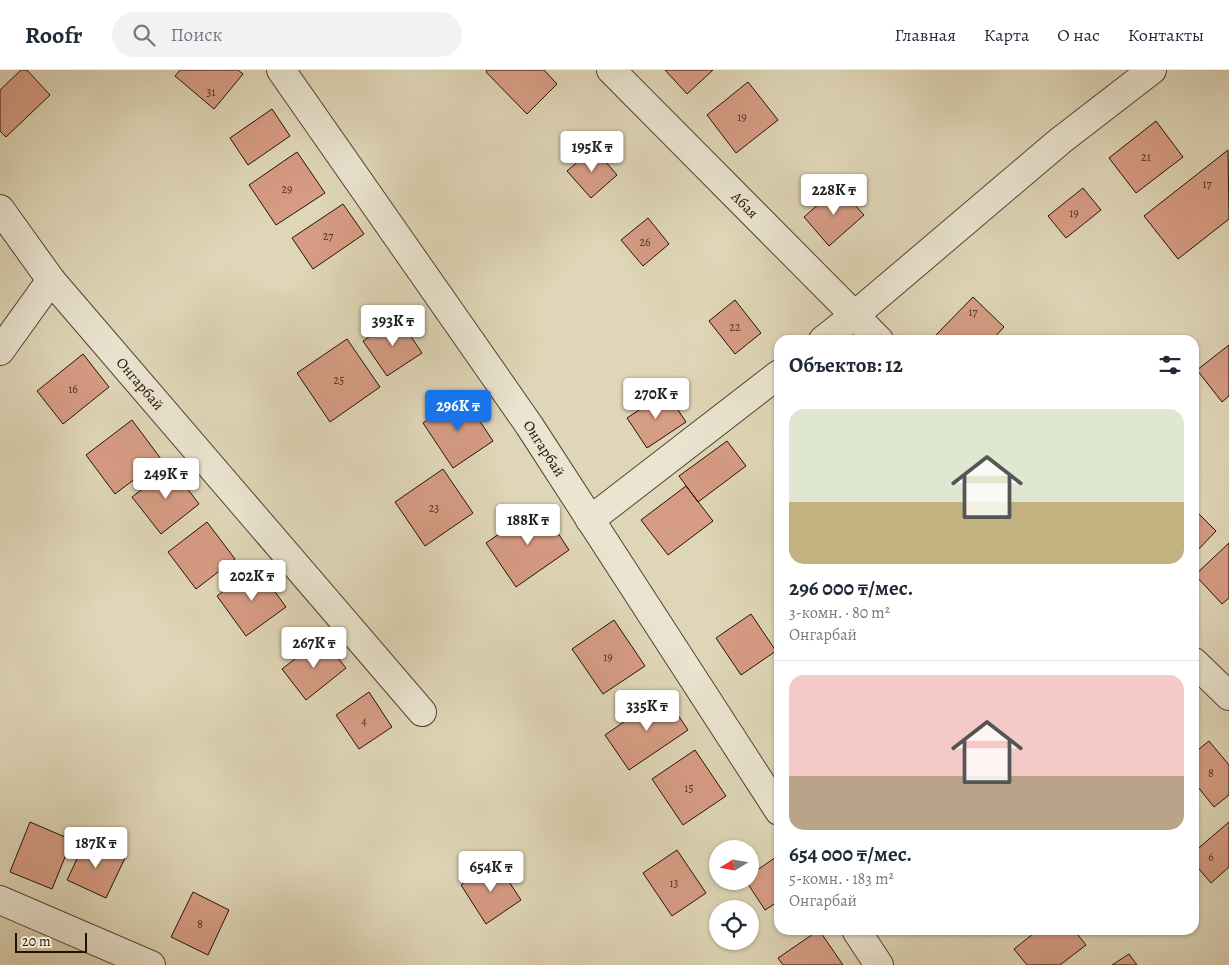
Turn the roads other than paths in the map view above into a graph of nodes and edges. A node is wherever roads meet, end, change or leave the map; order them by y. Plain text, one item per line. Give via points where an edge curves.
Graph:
1 (281, 70) edge
2 (611, 70) edge
3 (1152, 70) edge
4 (0, 209) edge
5 (52, 280) junction
6 (855, 315) junction
7 (829, 335) edge
8 (874, 335) edge
9 (0, 351) edge
10 (774, 378) edge
11 (590, 520) junction
12 (1199, 667) edge
13 (1229, 696) edge
14 (422, 712) dead end
15 (774, 803) edge
16 (0, 900) edge
17 (859, 935) edge
18 (151, 965) edge
19 (879, 965) edge

1 - 11 street, Онгарбай via 528,425
2 - 6 street, Абая
3 - 6 street via 1060,142
4 - 5 street, Онгарбай
5 - 9 street
5 - 14 street, Онгарбай
6 - 7 street
6 - 8 street, Абая
10 - 11 street
11 - 15 street, Онгарбай
12 - 13 street
16 - 18 street
17 - 19 street

